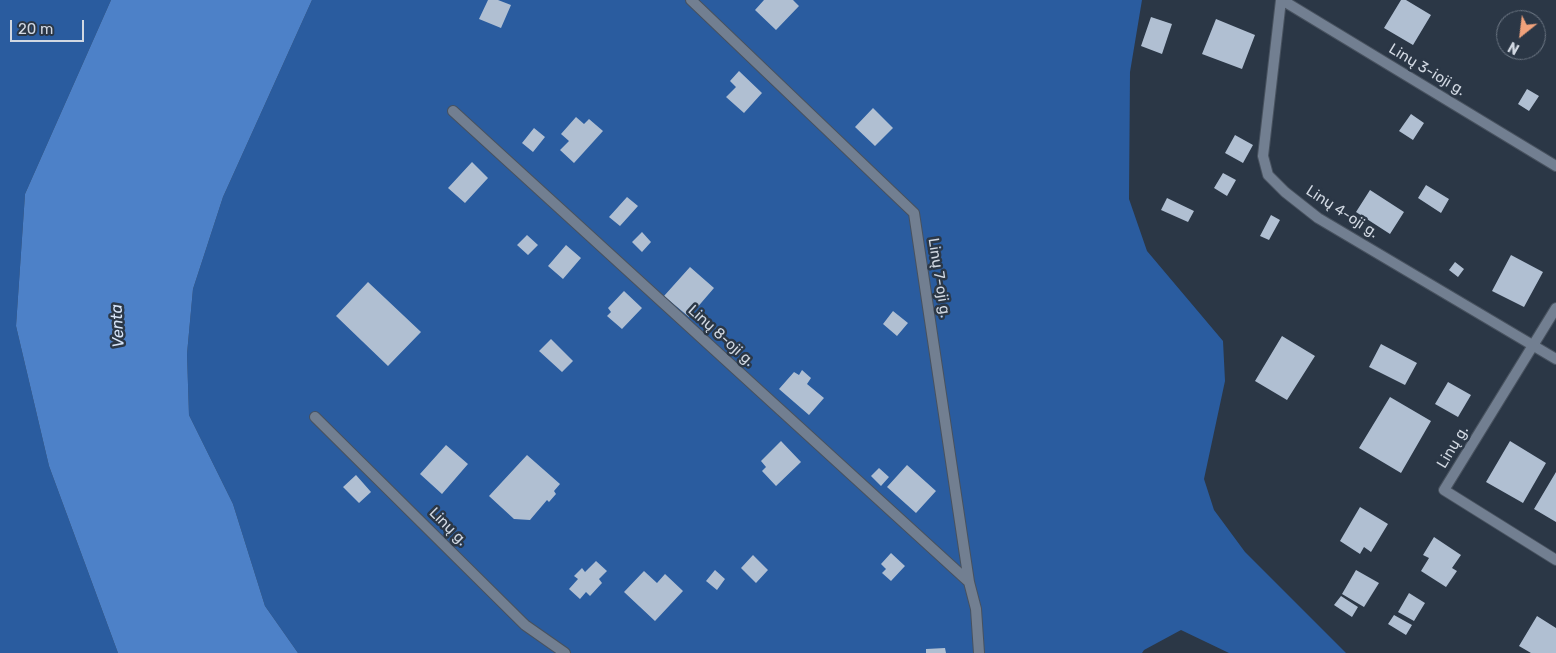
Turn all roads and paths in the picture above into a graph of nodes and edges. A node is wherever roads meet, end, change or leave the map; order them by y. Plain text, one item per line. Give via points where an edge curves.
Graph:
1 (691, 0) edge
2 (1282, 0) edge
3 (454, 111) dead end
4 (1556, 166) edge
5 (1556, 308) edge
6 (1533, 344) junction
7 (1556, 359) edge
8 (315, 417) dead end
9 (1556, 560) edge
10 (969, 582) junction
11 (564, 653) edge
12 (980, 653) edge

1 - 10 street, Linų 7-oji g. via 914,213
2 - 4 street, Linų 3-ioji g.
2 - 6 street, Linų 4-oji g. via 1264,156 1268,175 1318,218
3 - 10 street, Linų 8-oji g.
5 - 6 street, Linų g.
6 - 7 street, Linų 4-oji g.
6 - 9 street, Linų g. via 1444,490
8 - 11 street, Linų g. via 525,625
10 - 12 street, Linų 7-oji g. via 976,609

